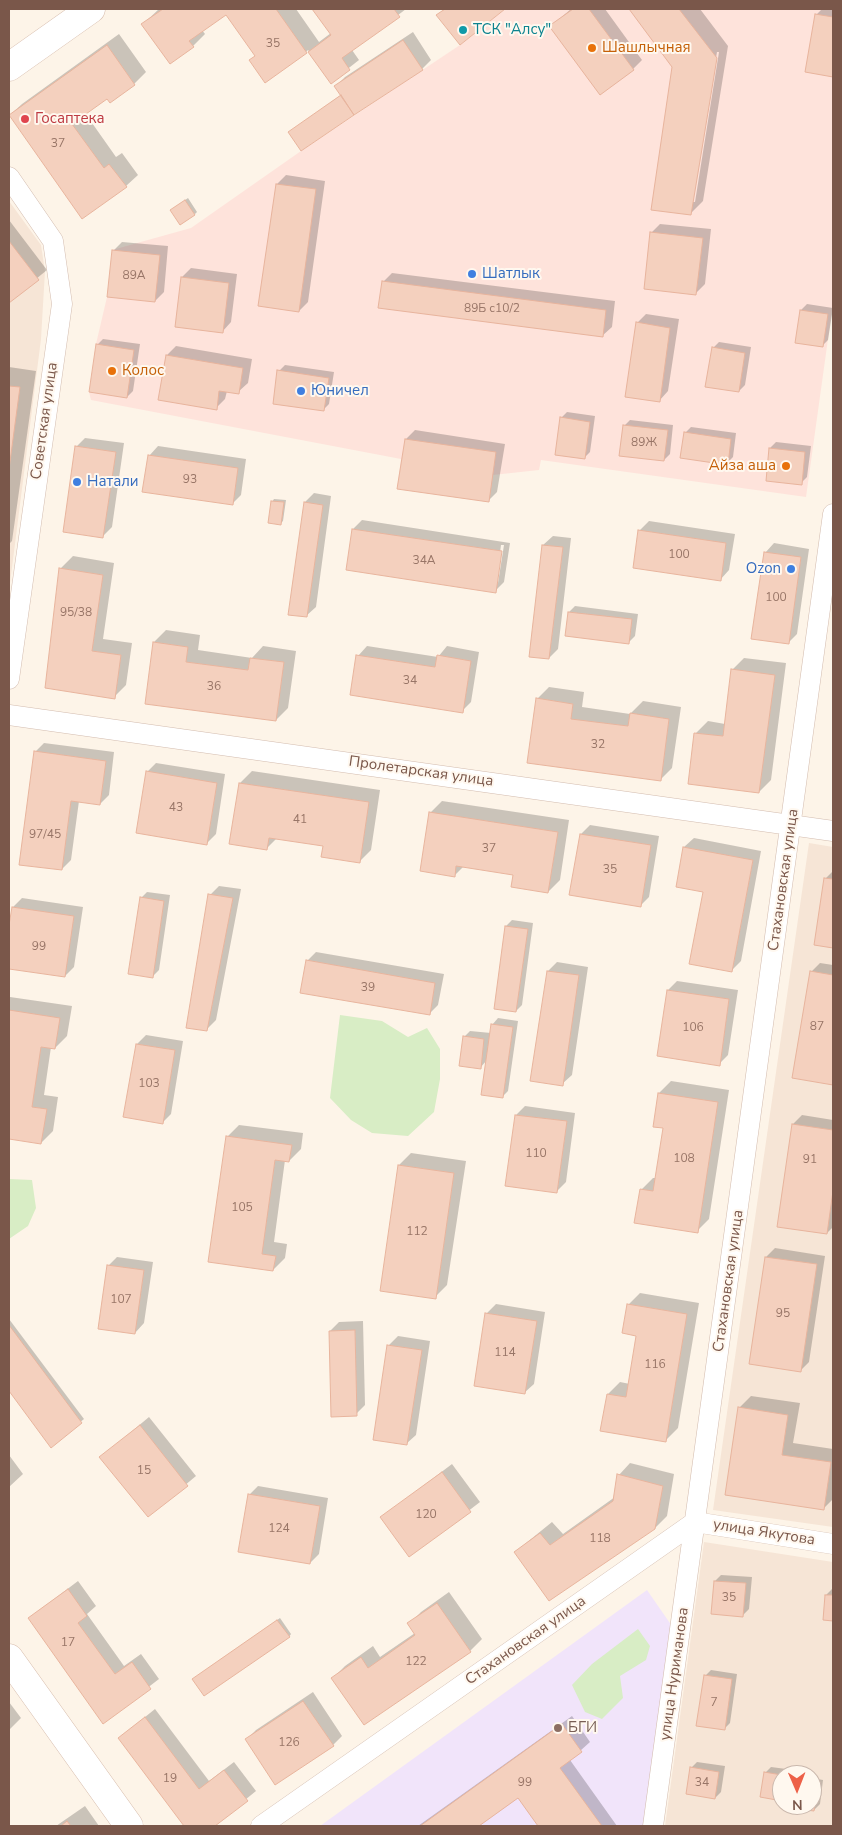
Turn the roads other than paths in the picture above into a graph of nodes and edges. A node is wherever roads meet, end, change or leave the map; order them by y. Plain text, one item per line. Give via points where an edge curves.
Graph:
1 (91, 9) edge
2 (9, 67) edge
3 (9, 177) edge
4 (833, 514) edge
5 (9, 679) edge
6 (9, 715) edge
7 (792, 825) junction
8 (833, 831) edge
9 (695, 1522) junction
10 (833, 1544) edge
11 (9, 1658) edge
12 (129, 1826) edge
13 (261, 1826) edge
14 (653, 1826) edge

1 - 2 street
3 - 5 street, Советская улица via 52,241 62,304
4 - 7 street, Стахановская улица
6 - 7 street, Пролетарская улица
7 - 8 street, Пролетарская улица
7 - 9 street, Стахановская улица
9 - 10 street, улица Якутова
9 - 13 street, Стахановская улица
9 - 14 street, улица Нуриманова
11 - 12 street

